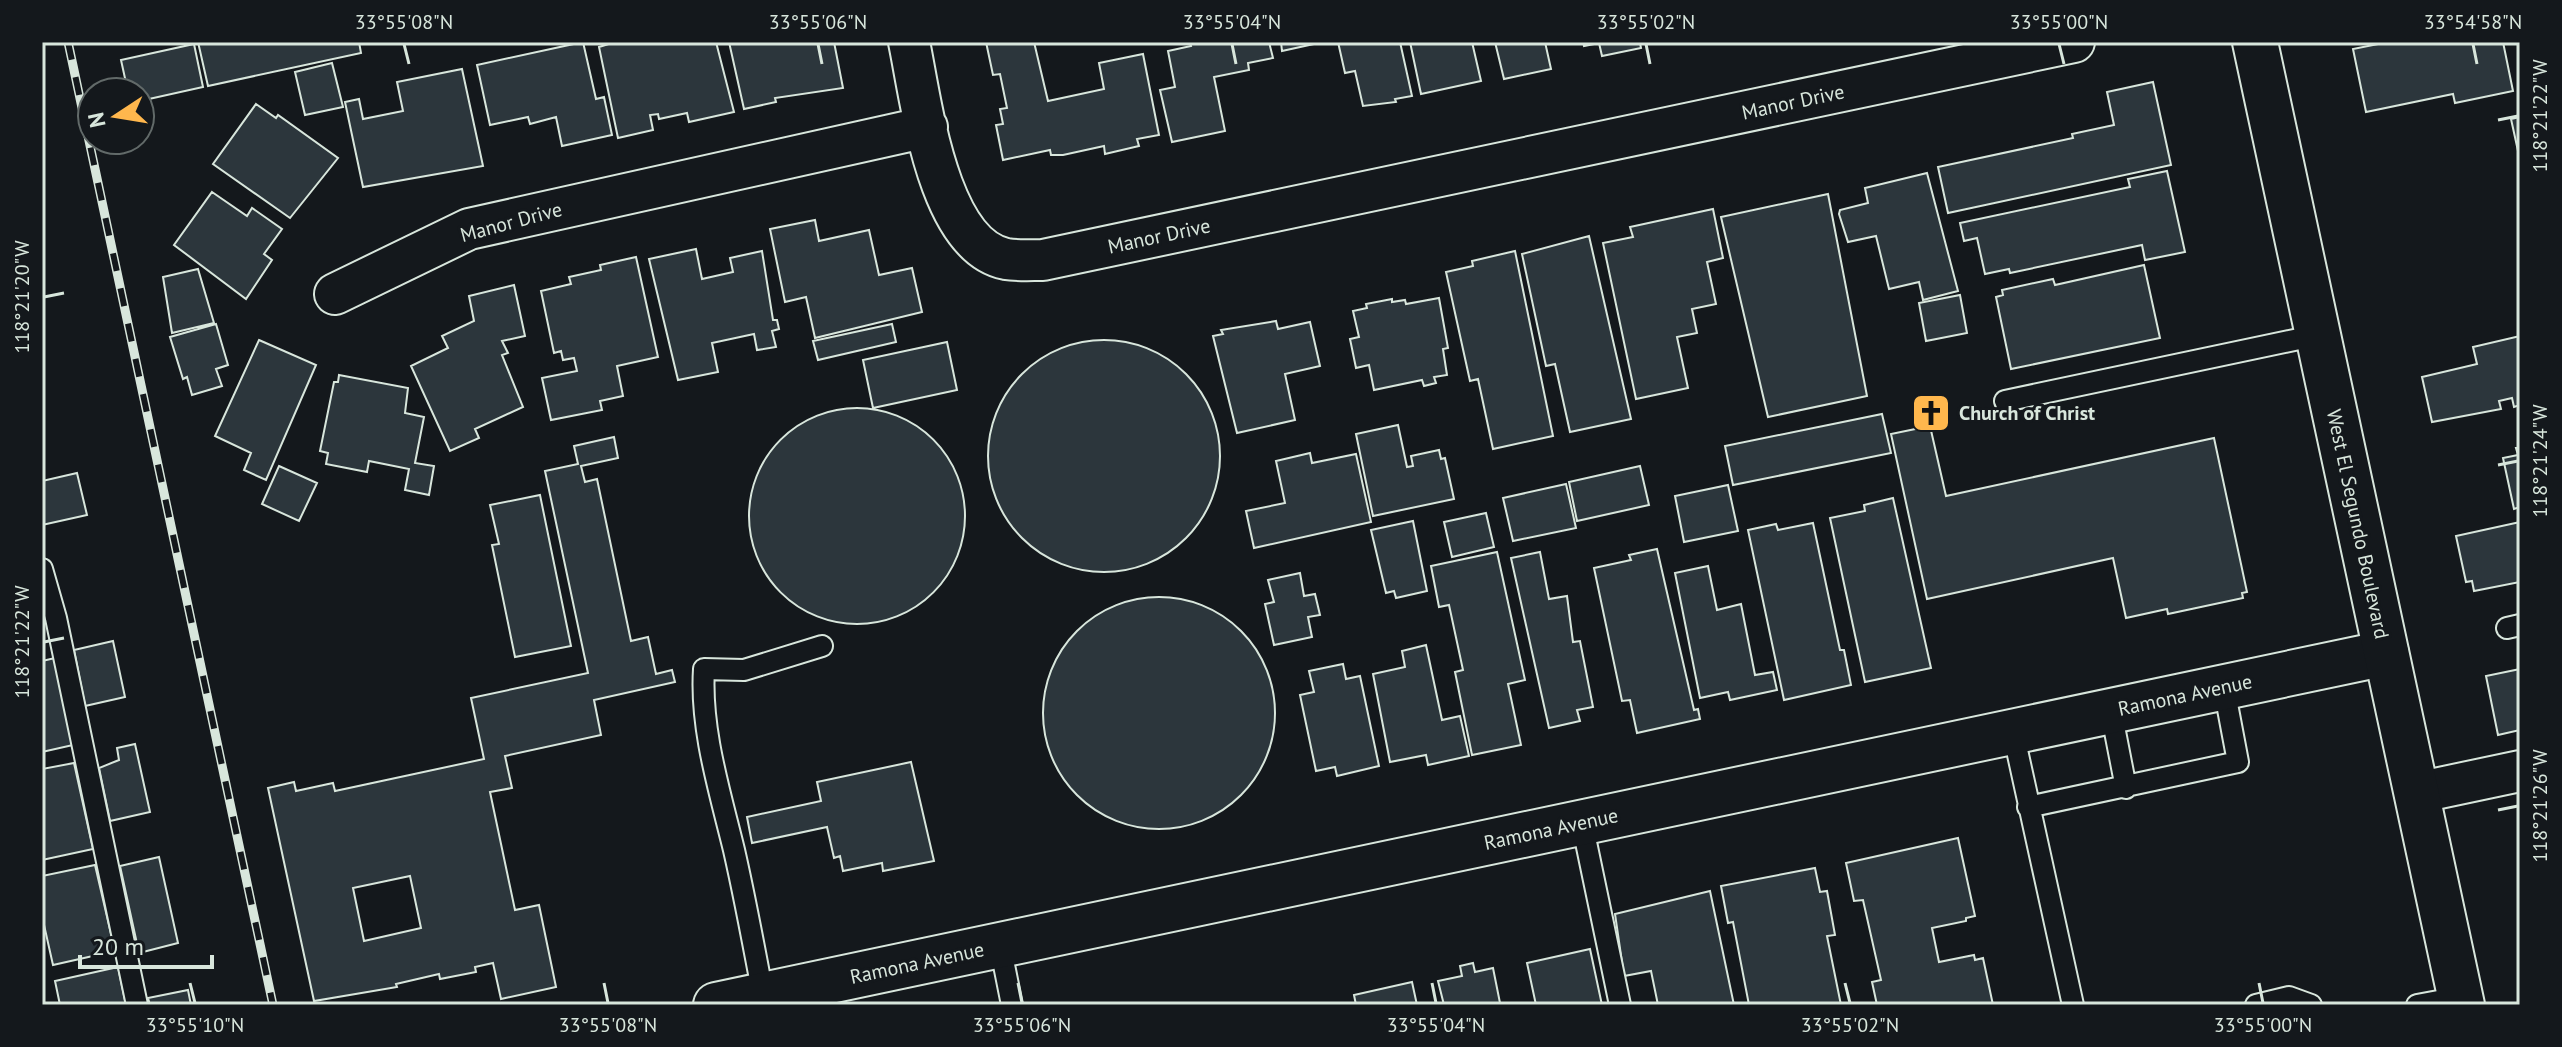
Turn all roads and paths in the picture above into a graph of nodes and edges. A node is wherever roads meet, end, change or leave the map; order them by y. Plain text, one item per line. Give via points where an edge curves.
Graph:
1 (909, 42) edge
2 (2074, 42) edge
3 (2255, 42) edge
4 (927, 127) junction
5 (335, 294) dead end
6 (2318, 335) junction
7 (2005, 401) dead end
8 (42, 569) edge
9 (822, 646) dead end
10 (2386, 653) junction
11 (2224, 688) junction
12 (2111, 711) junction
13 (2013, 732) junction
14 (2520, 771) edge
15 (2126, 788) junction
16 (2416, 793) junction
17 (2028, 807) junction
18 (1582, 823) junction
19 (1000, 945) junction
20 (763, 995) junction
21 (2461, 1001) edge
22 (137, 1005) edge
23 (716, 1005) edge
24 (1012, 1005) edge
25 (1620, 1005) edge
26 (2073, 1005) edge
27 (2256, 1005) edge
28 (2311, 1005) edge
29 (2417, 1005) edge

1 - 4 street
2 - 4 street, Manor Drive via 1043,260 1003,259 969,235 944,196
3 - 6 street, West El Segundo Boulevard
4 - 5 street, Manor Drive via 469,229
6 - 7 lane
6 - 10 street, West El Segundo Boulevard
8 - 22 lane
9 - 20 lane via 744,670 704,669 702,696
10 - 11 street, Ramona Avenue
10 - 16 street, West El Segundo Boulevard
11 - 12 street, Ramona Avenue
11 - 15 lane via 2238,762
12 - 13 street, Ramona Avenue
12 - 15 lane
13 - 17 lane
13 - 18 street, Ramona Avenue
14 - 16 street
15 - 17 lane
16 - 21 street, West El Segundo Boulevard
17 - 26 lane
18 - 19 street, Ramona Avenue
18 - 25 lane
19 - 20 street, Ramona Avenue
19 - 24 lane
20 - 23 street, Ramona Avenue
21 - 29 lane
27 - 28 lane via 2289,997

